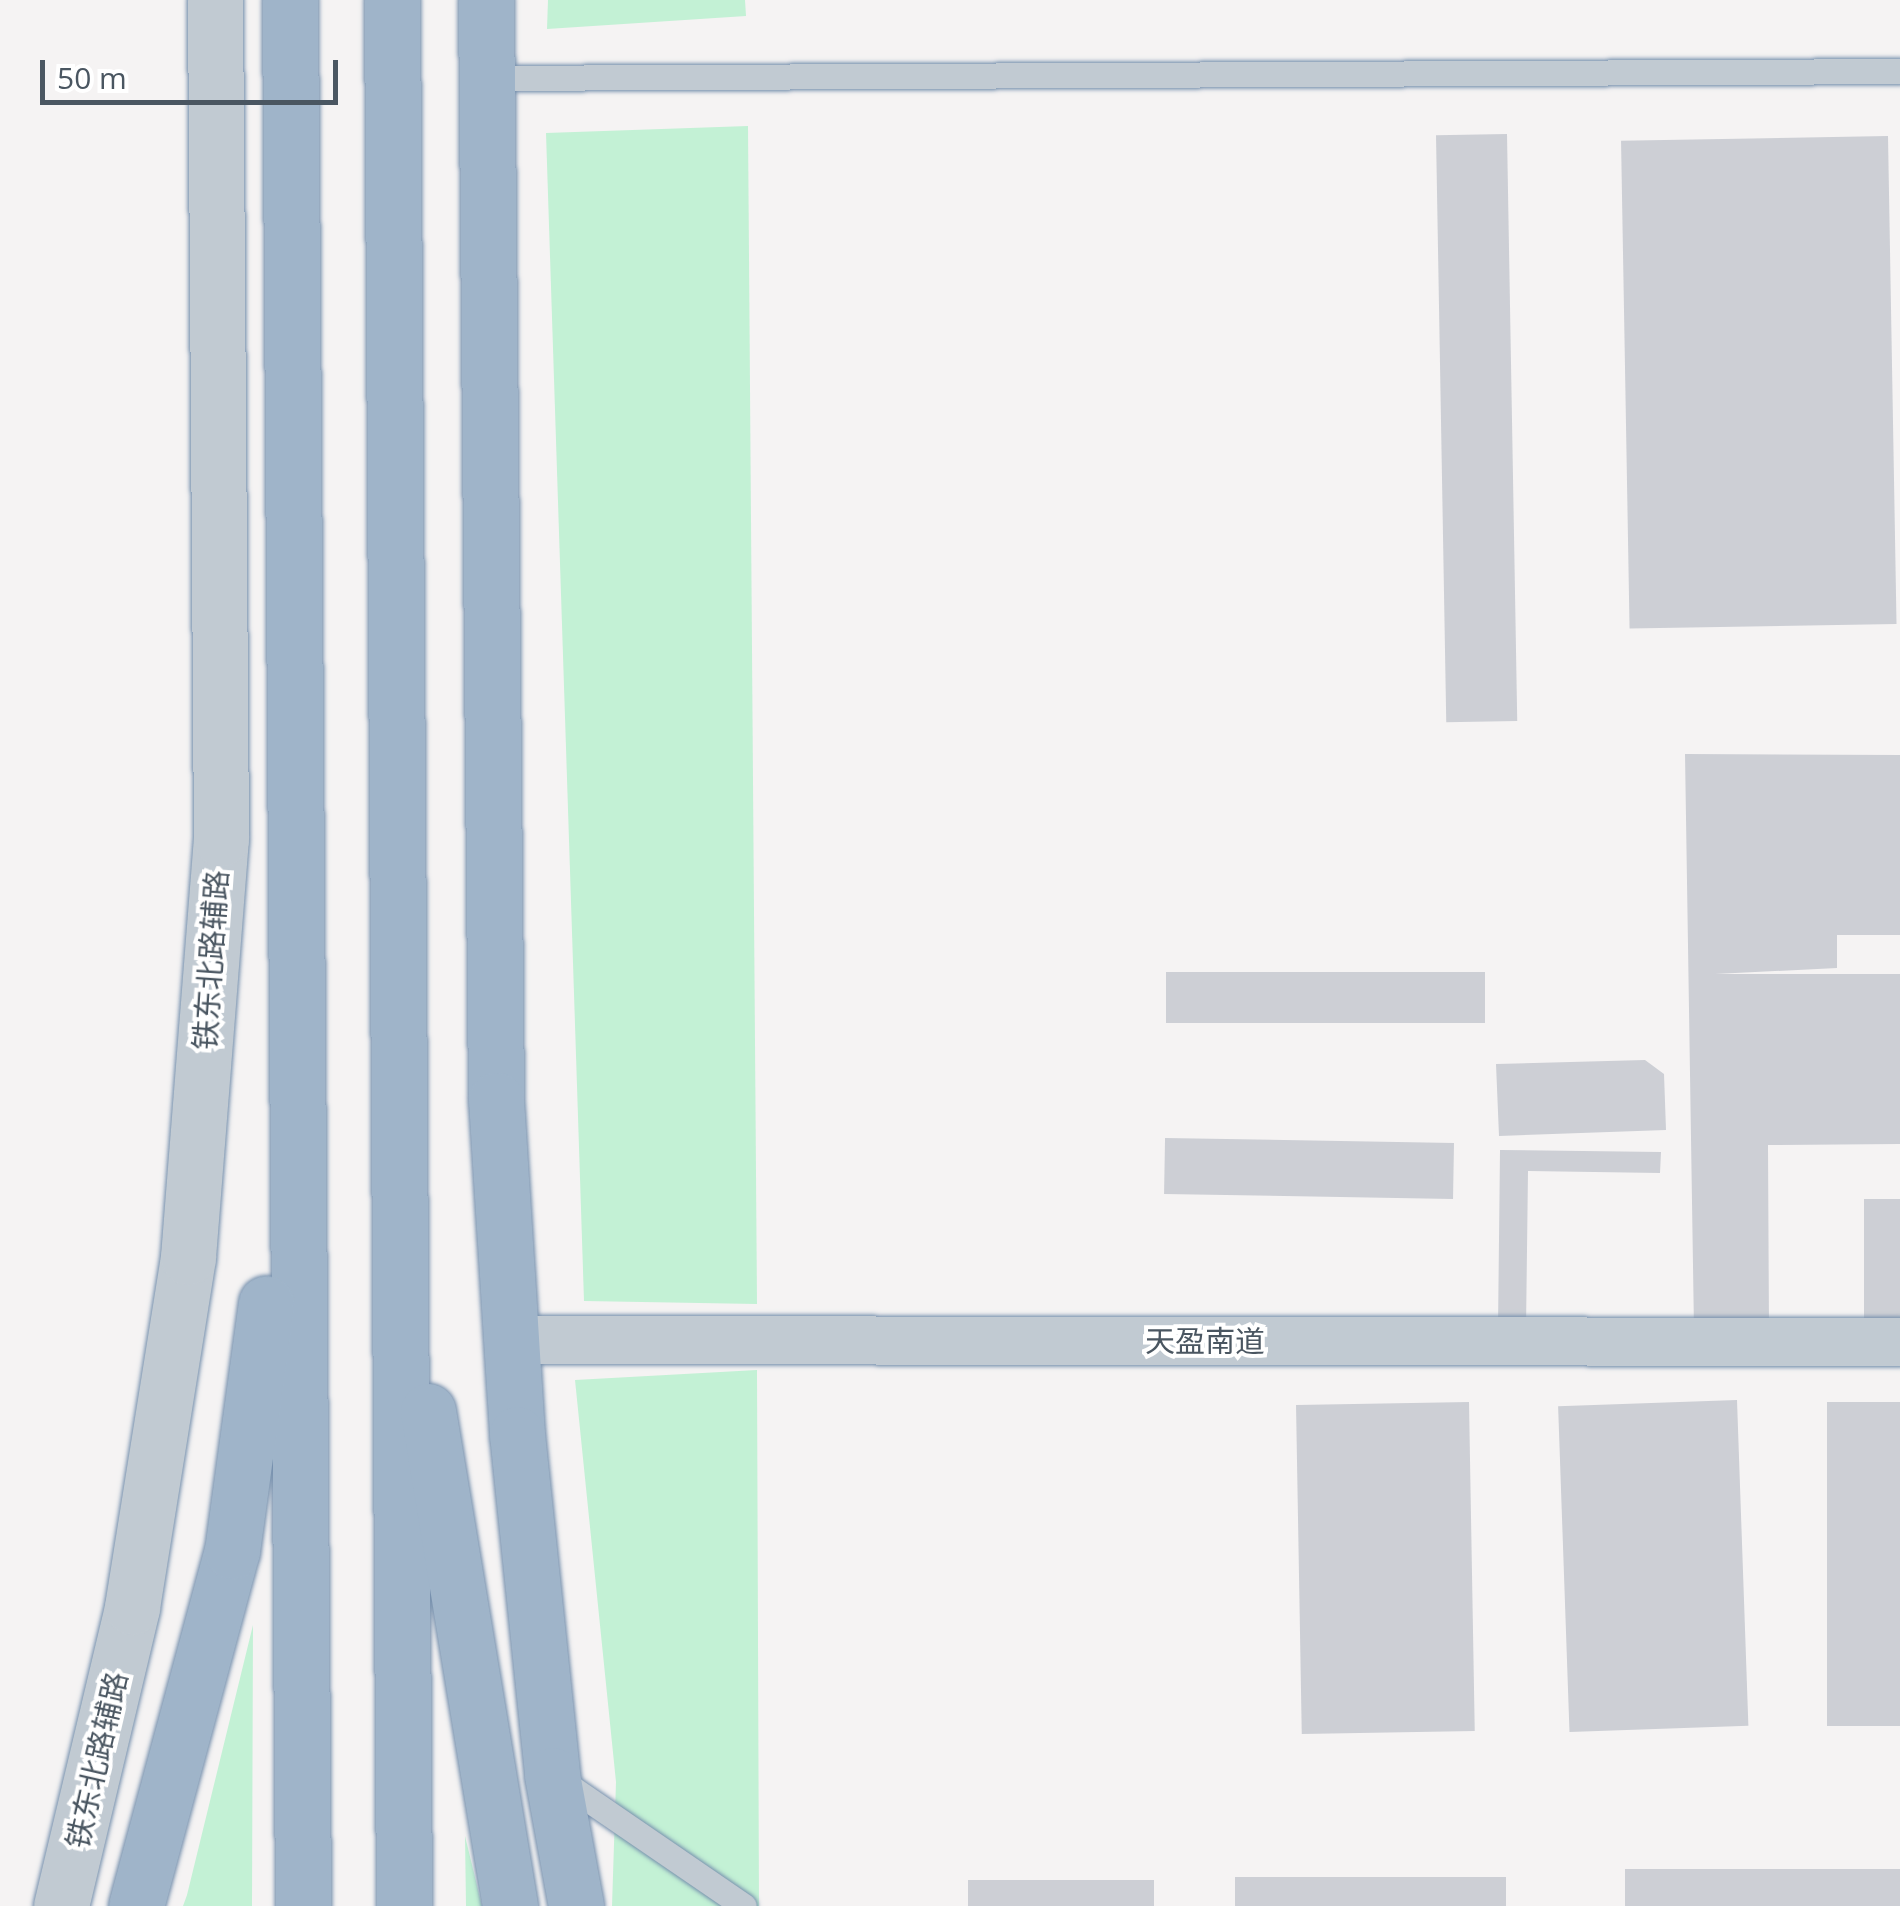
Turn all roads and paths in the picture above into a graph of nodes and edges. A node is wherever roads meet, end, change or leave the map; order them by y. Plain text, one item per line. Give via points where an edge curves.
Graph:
1 (215, 0) edge
2 (290, 0) edge
3 (392, 0) edge
4 (486, 0) edge
5 (1900, 71) edge
6 (484, 78) junction
7 (292, 1026) junction
8 (400, 1214) junction
9 (511, 1340) junction
10 (1900, 1342) edge
11 (552, 1775) junction
12 (61, 1906) edge
13 (136, 1906) edge
14 (304, 1906) edge
15 (404, 1906) edge
16 (510, 1906) edge
17 (576, 1906) edge
18 (744, 1906) edge

1 - 12 street, 铁东北路辅路 via 221,838 188,1258 132,1607
2 - 7 highway
3 - 8 highway
4 - 6 highway
5 - 6 lane
6 - 9 highway via 496,1100
7 - 13 highway via 232,1552
7 - 14 highway
8 - 15 highway
8 - 16 highway
9 - 10 street, 天盈南道
9 - 11 highway
11 - 17 highway
11 - 18 lane

